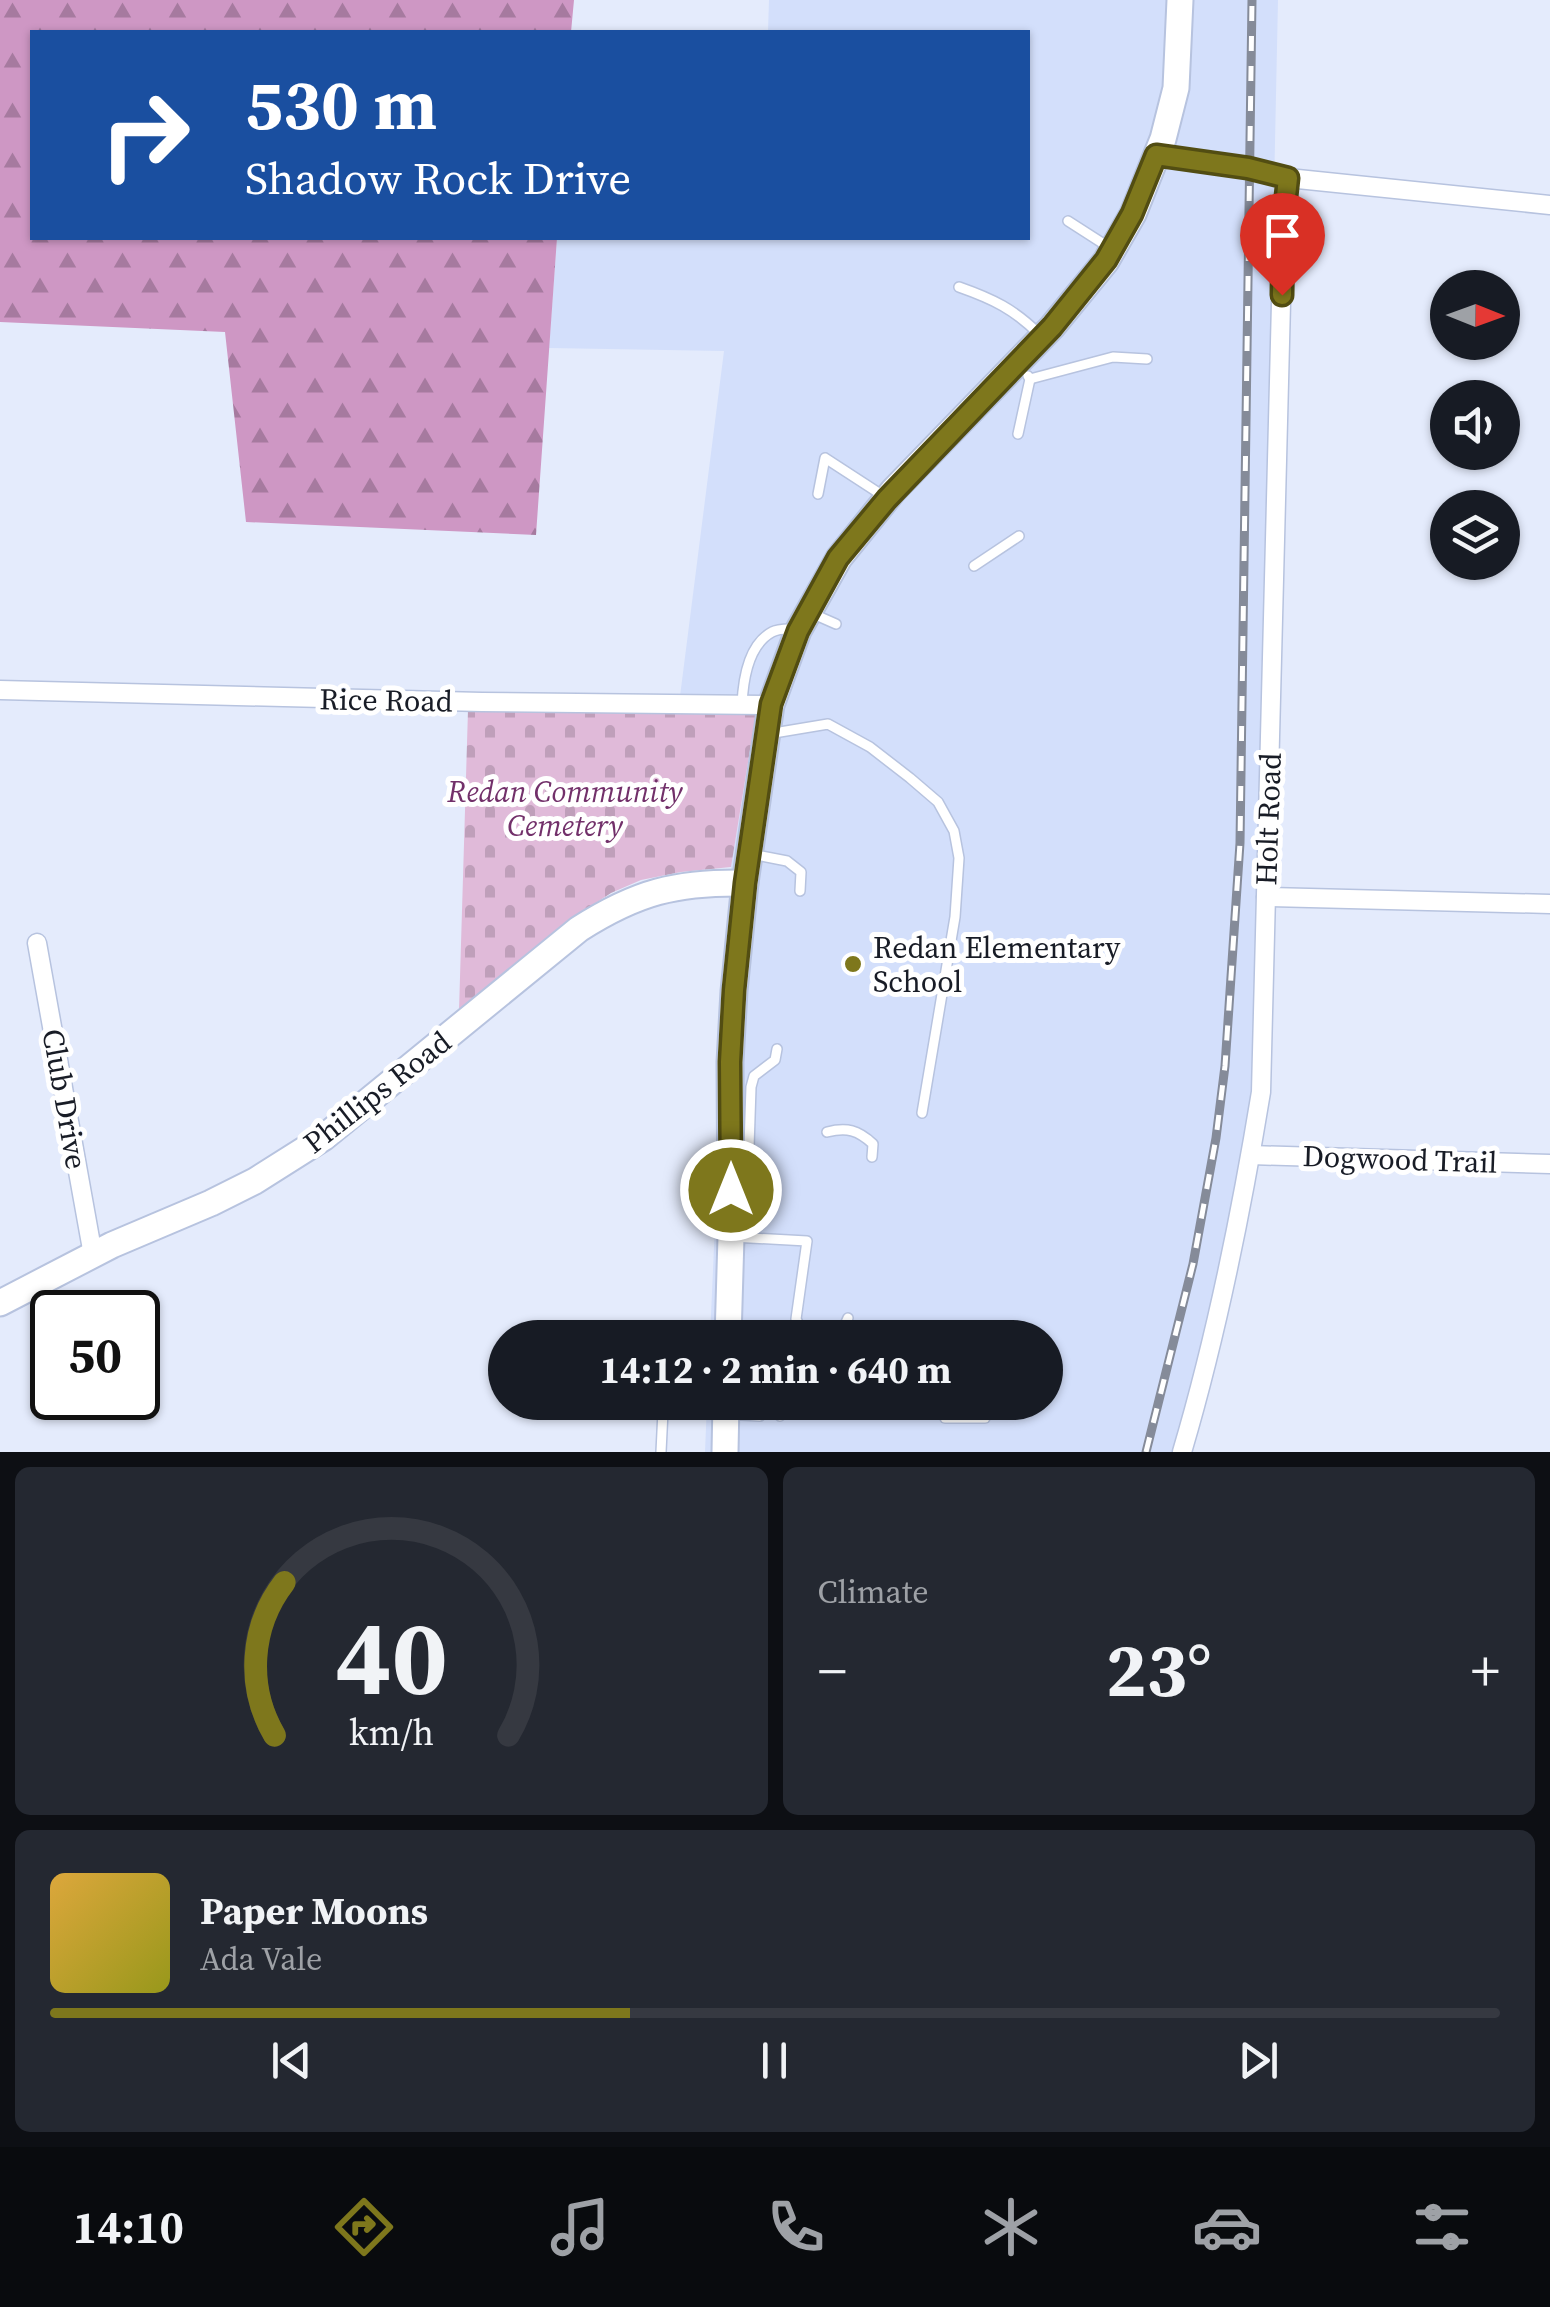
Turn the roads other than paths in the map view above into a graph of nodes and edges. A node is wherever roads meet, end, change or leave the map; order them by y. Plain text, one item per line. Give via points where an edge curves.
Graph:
1 (1180, 0) edge
2 (1156, 155) junction
3 (1288, 178) junction
4 (1550, 205) edge
5 (1068, 222) dead end
6 (1112, 250) junction
7 (959, 286) dead end
8 (1042, 337) junction
9 (1148, 359) dead end
10 (1024, 370) junction
11 (1018, 434) dead end
12 (818, 494) dead end
13 (887, 499) junction
14 (1018, 536) dead end
15 (974, 566) dead end
16 (804, 620) junction
17 (836, 624) dead end
18 (0, 690) edge
19 (771, 704) junction
20 (742, 705) junction
21 (765, 734) junction
22 (749, 853) junction
23 (745, 883) junction
24 (800, 891) dead end
25 (1266, 897) junction
26 (1550, 904) edge
27 (36, 943) dead end
28 (777, 1049) dead end
29 (922, 1113) dead end
30 (827, 1132) dead end
31 (1251, 1155) junction
32 (872, 1157) dead end
33 (1550, 1164) edge
34 (731, 1230) junction
35 (92, 1255) junction
36 (0, 1304) edge
37 (728, 1320) edge
38 (796, 1320) edge
39 (663, 1420) edge
40 (726, 1420) edge
41 (661, 1452) edge
42 (725, 1452) edge
43 (1182, 1452) edge

1 - 2 main road via 1176,88
2 - 3 street
2 - 6 main road
3 - 4 street
3 - 25 street, Holt Road
5 - 6 lane
6 - 8 main road
7 - 8 lane via 1019,314
8 - 10 main road
9 - 10 lane via 1112,357
10 - 11 lane
10 - 13 main road
12 - 13 lane via 826,458
13 - 16 main road via 838,558
14 - 15 lane
16 - 17 lane
16 - 19 main road
16 - 20 lane via 760,641 750,658
18 - 20 street, Rice Road
19 - 20 street, Rice Road
19 - 21 main road
21 - 22 main road
21 - 29 lane via 828,724 910,778 938,802 954,831 956,900
22 - 23 main road
22 - 24 lane via 787,861 801,872
23 - 34 main road via 730,1062
23 - 35 main road, Phillips Road via 672,886 608,910 307,1149 226,1196
25 - 26 street
25 - 31 street, Holt Road via 1261,1092
27 - 35 street, Club Drive
28 - 34 lane via 751,1087 748,1177
30 - 32 lane via 859,1131 873,1144
31 - 33 street, Dogwood Trail
31 - 43 street, Holt Road
34 - 37 main road
34 - 38 lane via 807,1240
35 - 36 main road, Phillips Road
39 - 41 lane
40 - 42 main road

